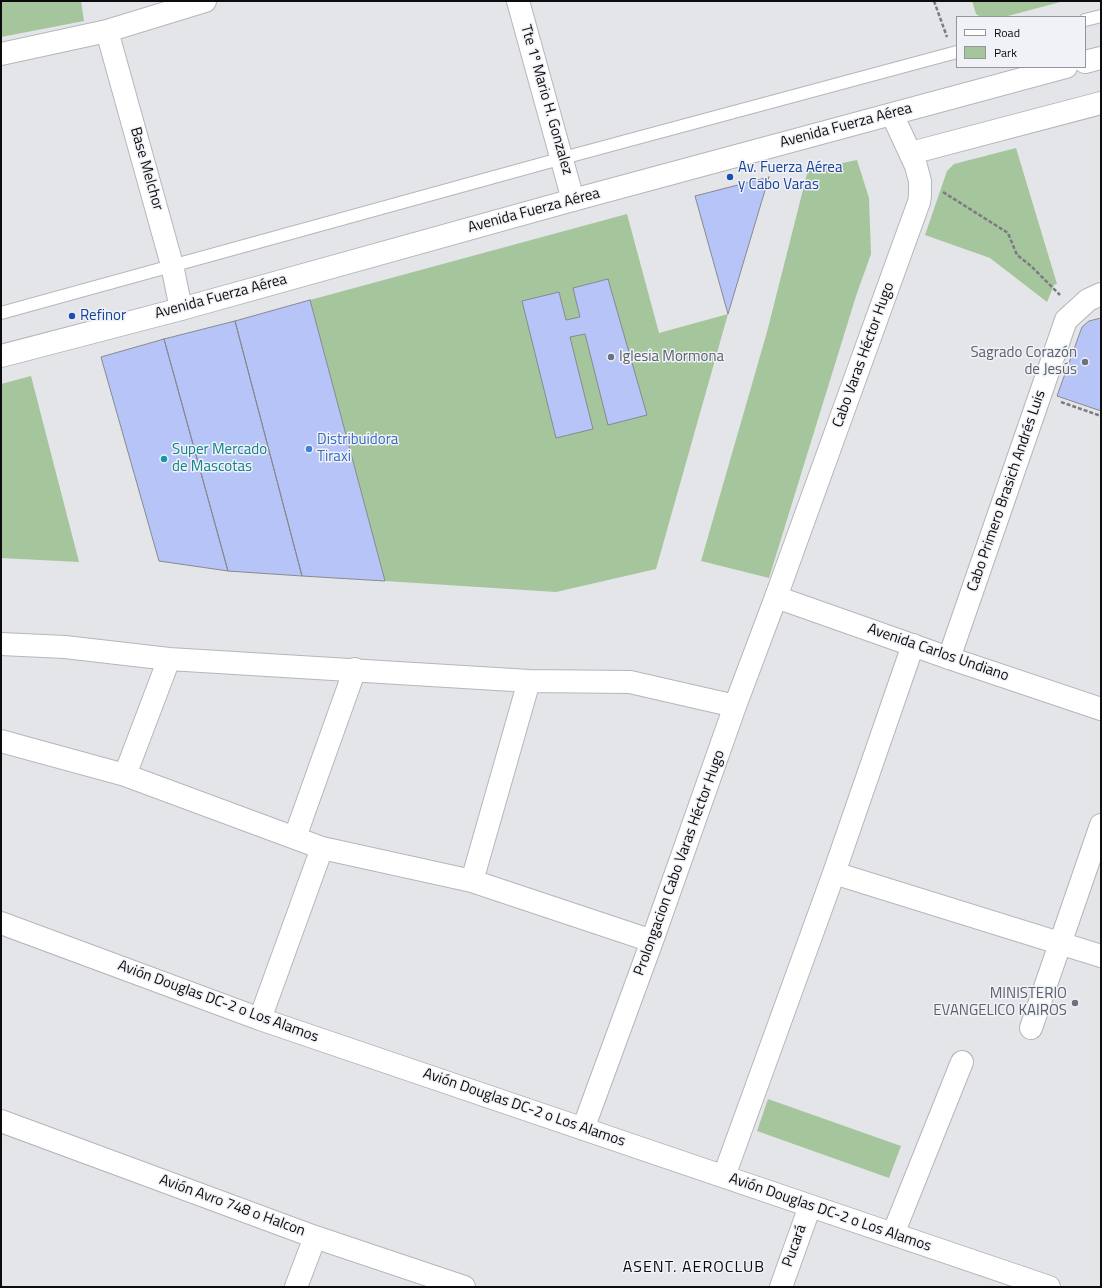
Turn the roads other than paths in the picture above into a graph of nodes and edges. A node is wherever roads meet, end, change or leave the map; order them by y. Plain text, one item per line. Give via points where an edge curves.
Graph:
1 (205, 1) edge
2 (518, 1) edge
3 (1101, 16) edge
4 (1086, 20) edge
5 (107, 31) junction
6 (955, 52) edge
7 (1, 54) edge
8 (1101, 58) edge
9 (1086, 62) edge
10 (1062, 68) edge
11 (1101, 103) edge
12 (892, 114) junction
13 (911, 153) junction
14 (563, 158) junction
15 (573, 200) junction
16 (172, 265) junction
17 (1101, 294) edge
18 (181, 308) junction
19 (1, 313) edge
20 (1, 356) edge
21 (776, 596) junction
22 (1, 644) edge
23 (913, 645) junction
24 (949, 658) junction
25 (169, 659) junction
26 (355, 669) junction
27 (529, 681) junction
28 (735, 706) junction
29 (1101, 709) edge
30 (1, 741) edge
31 (125, 775) junction
32 (1101, 825) edge
33 (295, 837) junction
34 (322, 848) junction
35 (834, 873) junction
36 (472, 881) junction
37 (1, 923) edge
38 (652, 941) junction
39 (1060, 943) junction
40 (1101, 956) edge
41 (260, 1019) junction
42 (1031, 1028) dead end
43 (962, 1062) dead end
44 (1, 1121) edge
45 (583, 1129) junction
46 (724, 1176) junction
47 (810, 1206) junction
48 (893, 1234) junction
49 (315, 1237) junction
50 (296, 1287) edge
51 (464, 1287) edge
52 (781, 1287) edge
53 (1049, 1287) edge

1 - 5 street
2 - 14 street, Tte 1º Mario H. Gonzalez
3 - 4 lane
5 - 7 street
5 - 16 street, Base Melchor
6 - 14 lane
8 - 9 street
10 - 12 street, Avenida Fuerza Aérea
11 - 13 street
12 - 13 street, Cabo Varas Héctor Hugo
12 - 15 street, Avenida Fuerza Aérea
13 - 21 street, Cabo Varas Héctor Hugo via 920,181 917,208
14 - 15 street, Tte 1º Mario H. Gonzalez
14 - 16 lane
15 - 18 street, Avenida Fuerza Aérea
16 - 18 street, Base Melchor
16 - 19 lane
17 - 24 street, Cabo Primero Brasich Andrés Luis via 1088,300 1066,320
18 - 20 street, Avenida Fuerza Aérea
21 - 23 street, Avenida Carlos Undiano
21 - 28 street, Prolongacion Cabo Varas Héctor Hugo
22 - 25 street via 65,647
23 - 24 street, Avenida Carlos Undiano
23 - 35 street
24 - 29 street, Avenida Carlos Undiano
25 - 26 street
25 - 31 street
26 - 27 street
26 - 33 street
27 - 28 street via 630,682
27 - 36 street
28 - 38 street, Prolongacion Cabo Varas Héctor Hugo
30 - 31 street
31 - 33 street
32 - 39 street
33 - 34 street
34 - 36 street
34 - 41 street
35 - 39 street
35 - 46 street
36 - 38 street
37 - 41 street, Avión Douglas DC-2 o Los Alamos
38 - 45 street, Prolongacion Cabo Varas Héctor Hugo
39 - 40 street
39 - 42 street
41 - 45 street, Avión Douglas DC-2 o Los Alamos
43 - 48 street
44 - 49 street, Avión Avro 748 o Halcon
45 - 46 street, Avión Douglas DC-2 o Los Alamos
46 - 47 street, Avión Douglas DC-2 o Los Alamos
47 - 48 street, Avión Douglas DC-2 o Los Alamos
47 - 52 street, Pucará
48 - 53 street, Avión Douglas DC-2 o Los Alamos
49 - 50 street
49 - 51 street, Avión Avro 748 o Halcon

